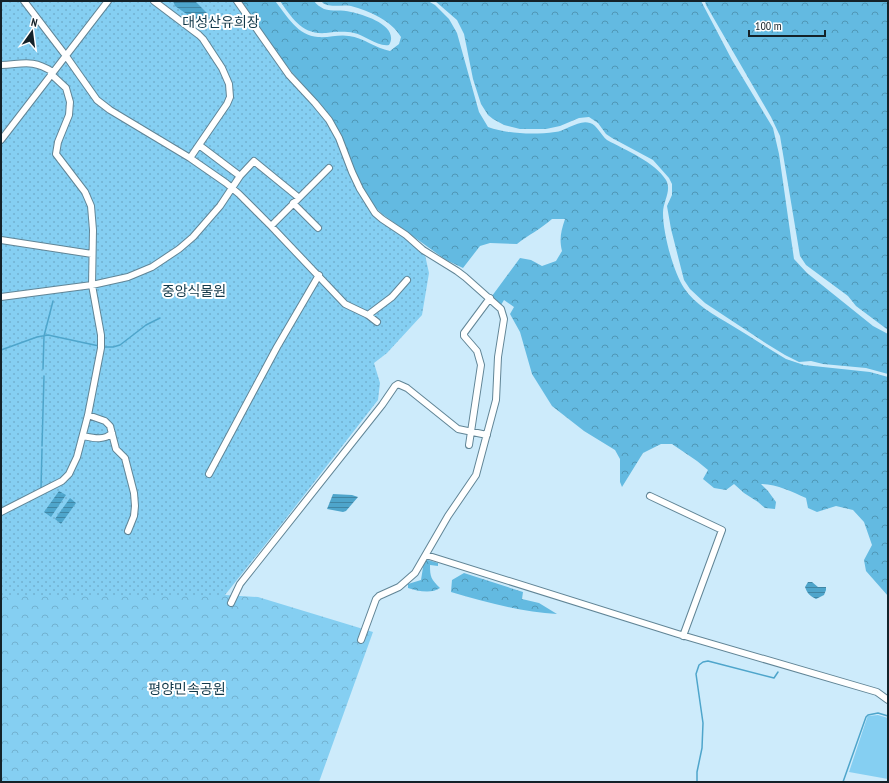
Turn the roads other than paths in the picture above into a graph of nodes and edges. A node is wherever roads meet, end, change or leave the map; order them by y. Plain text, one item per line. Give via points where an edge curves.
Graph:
1 (24, 1) edge
2 (108, 1) edge
3 (154, 1) edge
4 (237, 1) edge
5 (66, 56) junction
6 (1, 65) edge
7 (52, 73) junction
8 (1, 140) edge
9 (199, 145) junction
10 (190, 158) junction
11 (329, 168) dead end
12 (240, 176) junction
13 (232, 188) junction
14 (298, 198) junction
15 (293, 203) junction
16 (271, 226) junction
17 (318, 228) dead end
18 (1, 240) edge
19 (92, 254) junction
20 (319, 276) junction
21 (407, 280) dead end
22 (92, 285) junction
23 (1, 297) edge
24 (490, 298) junction
25 (368, 315) junction
26 (377, 322) dead end
27 (88, 415) junction
28 (471, 432) junction
29 (112, 433) junction
30 (487, 434) junction
31 (83, 436) junction
32 (469, 445) dead end
33 (209, 474) dead end
34 (650, 496) dead end
35 (1, 512) edge
36 (128, 531) dead end
37 (426, 555) junction
38 (231, 603) dead end
39 (683, 636) junction
40 (361, 640) dead end
41 (877, 692) junction
42 (888, 695) edge
43 (888, 700) edge

1 - 5 street
2 - 5 street
3 - 9 street via 199,35 222,68 229,84 230,97 227,104
4 - 24 street via 289,75 329,120 358,184 376,213
5 - 7 street
5 - 10 street via 93,95 104,105
6 - 7 street via 32,63
7 - 8 street
7 - 19 street via 66,88 70,102 69,115 56,154 80,184 89,200 92,212
9 - 10 street
9 - 12 street
10 - 13 street
11 - 14 street
12 - 13 street
12 - 14 street via 254,161
13 - 16 street
13 - 22 street via 193,238 179,249 138,274
14 - 15 street
15 - 16 street
15 - 17 street
16 - 20 street
18 - 19 street
19 - 22 street
20 - 25 street via 345,304
20 - 33 street
21 - 25 street via 383,305
22 - 23 street
22 - 27 street via 101,341
24 - 28 street via 464,333 477,351 481,365
24 - 30 street via 501,309 504,319 498,356 496,400
25 - 26 street
27 - 29 street via 106,421
27 - 31 street
28 - 30 street
28 - 32 street
28 - 38 street via 458,429 407,388 398,384 395,386 240,584
29 - 31 street via 103,438
29 - 36 street via 116,449 125,458 134,494 134,516
30 - 37 street via 476,475 448,516
31 - 35 street via 75,463 66,478
34 - 39 street via 722,530
37 - 39 street
37 - 40 street via 406,582 376,599
39 - 41 street
41 - 42 street
41 - 43 street

